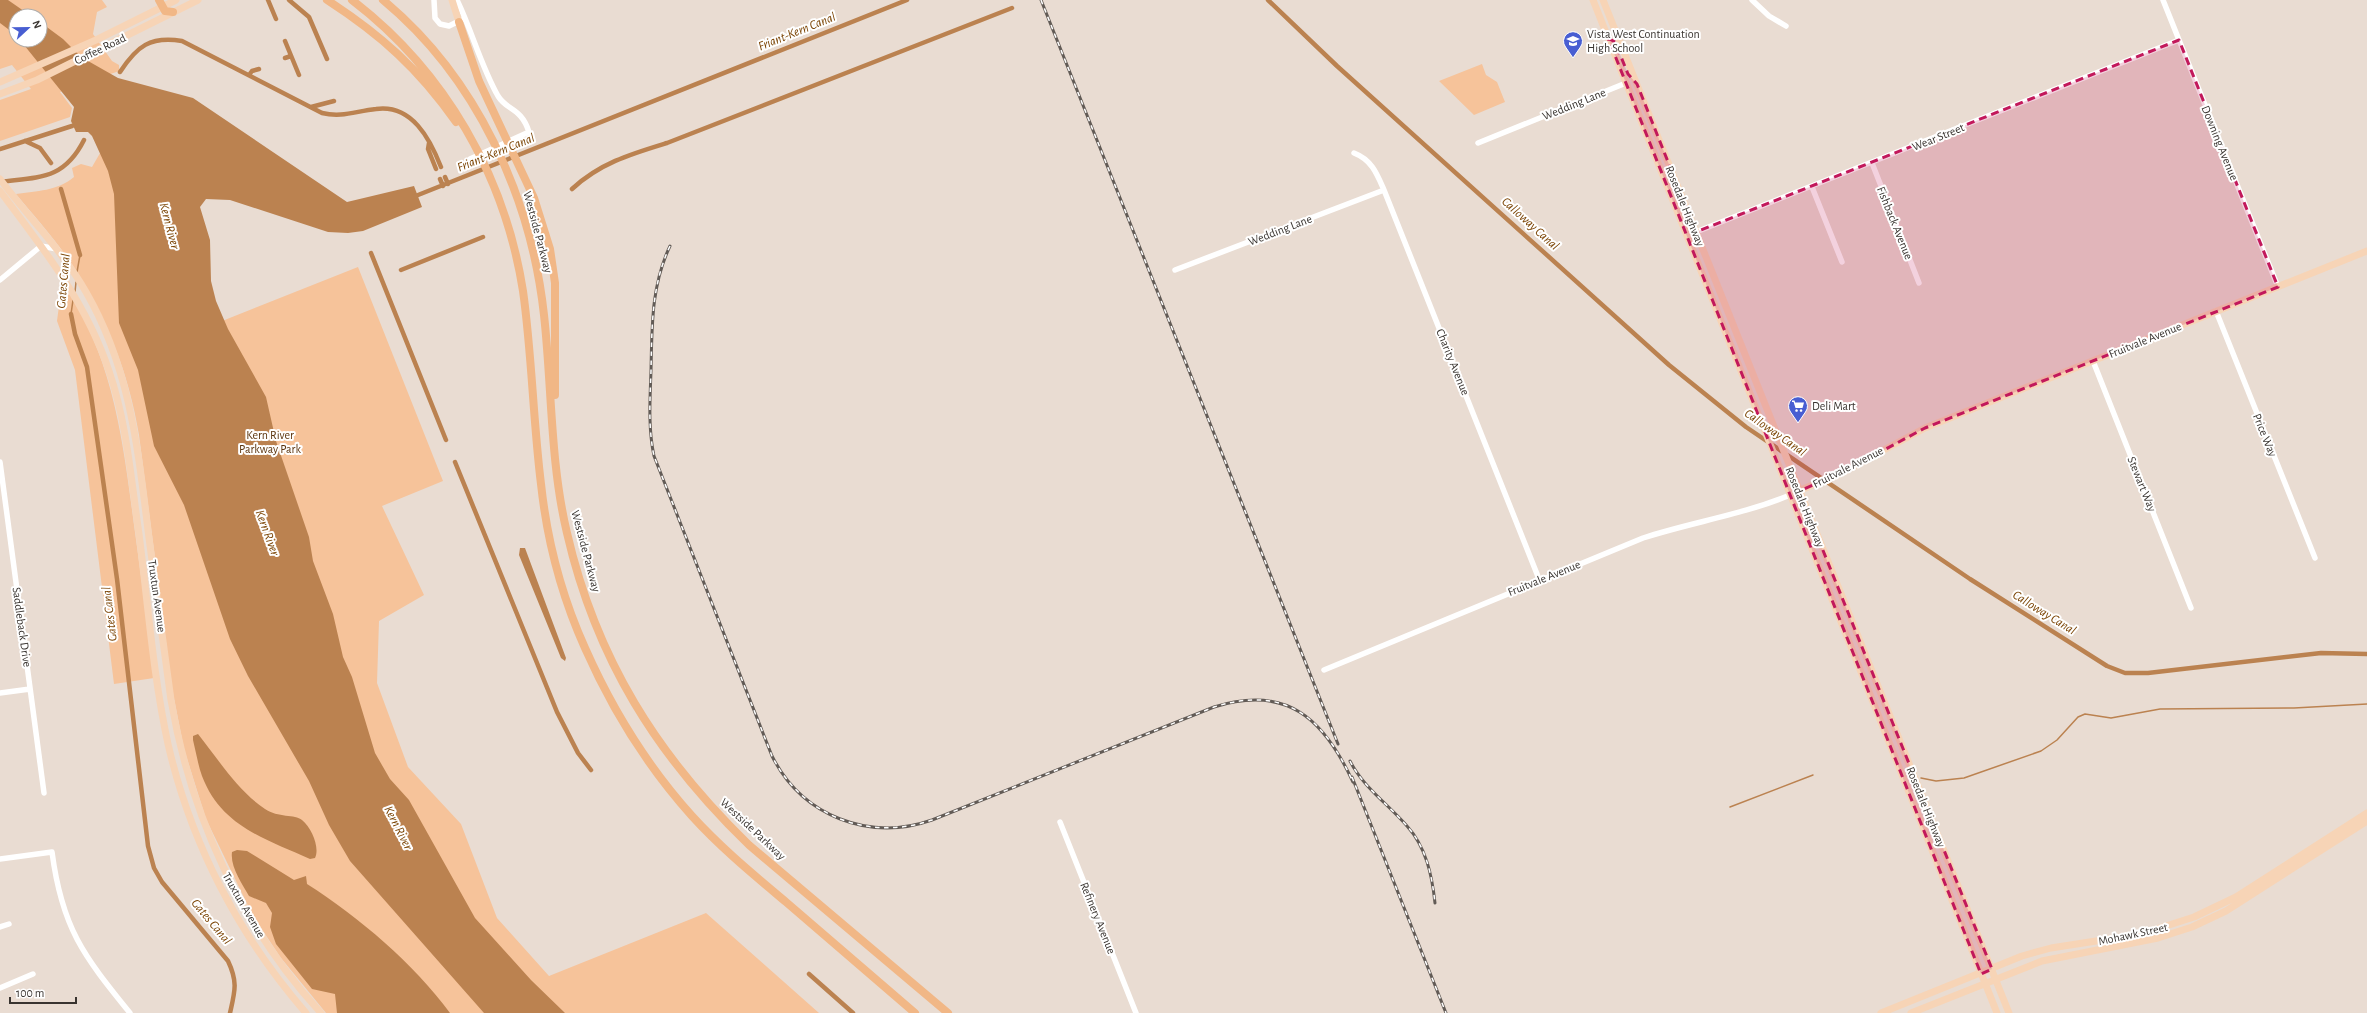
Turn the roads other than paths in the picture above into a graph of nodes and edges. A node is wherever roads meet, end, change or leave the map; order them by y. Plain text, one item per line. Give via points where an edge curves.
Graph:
1 (176, 0) edge
2 (198, 0) edge
3 (327, 0) edge
4 (352, 0) edge
5 (383, 0) edge
6 (434, 0) edge
7 (452, 0) edge
8 (457, 0) edge
9 (1593, 0) edge
10 (1603, 0) edge
11 (1752, 0) edge
12 (2163, 0) edge
13 (160, 4) edge
14 (173, 12) junction
15 (464, 14) junction
16 (459, 22) junction
17 (1786, 26) dead end
18 (1608, 38) junction
19 (2179, 40) junction
20 (0, 82) edge
21 (1626, 83) junction
22 (1637, 84) junction
23 (0, 94) edge
24 (466, 128) junction
25 (1657, 134) junction
26 (1478, 143) dead end
27 (1354, 153) dead end
28 (470, 159) dead end
29 (1872, 163) junction
30 (1663, 175) junction
31 (0, 179) edge
32 (1812, 188) junction
33 (3, 190) edge
34 (1384, 190) junction
35 (1696, 232) junction
36 (1689, 240) junction
37 (41, 246) junction
38 (58, 249) junction
39 (2367, 251) edge
40 (1842, 262) dead end
41 (1175, 270) dead end
42 (0, 280) edge
43 (1919, 283) dead end
44 (2278, 287) junction
45 (1721, 296) junction
46 (2216, 311) junction
47 (2093, 361) junction
48 (554, 439) junction
49 (0, 462) edge
50 (1, 477) edge
51 (1799, 491) junction
52 (1790, 494) junction
53 (2314, 558) dead end
54 (1539, 579) junction
55 (2191, 608) dead end
56 (1324, 670) dead end
57 (30, 689) junction
58 (0, 693) edge
59 (44, 793) dead end
60 (2367, 812) edge
61 (2367, 821) edge
62 (1060, 822) dead end
63 (0, 859) edge
64 (9, 924) dead end
65 (0, 927) edge
66 (858, 964) junction
67 (1992, 969) junction
68 (33, 974) dead end
69 (1981, 974) junction
70 (1996, 979) junction
71 (1986, 984) junction
72 (0, 988) edge
73 (130, 1013) edge
74 (306, 1013) edge
75 (321, 1013) edge
76 (906, 1013) edge
77 (915, 1013) edge
78 (948, 1013) edge
79 (1136, 1013) edge
80 (1881, 1013) edge
81 (1911, 1013) edge
82 (1997, 1013) edge
83 (2009, 1013) edge

1 - 13 main road, Coffee Road
2 - 14 main road, Coffee Road
3 - 24 highway via 403,57 429,84 458,124
4 - 24 highway via 404,46 436,83
5 - 48 highway, Westside Parkway via 414,29 456,79 510,177 526,223 537,267 544,314
6 - 16 street via 434,18 440,24 450,26
7 - 16 main road
8 - 15 street
9 - 18 main road, Rosedale Highway
10 - 22 main road, Rosedale Highway
11 - 17 street via 1769,16
12 - 19 street, Downing Avenue
13 - 14 highway via 167,12
13 - 20 main road, Coffee Road via 96,40
14 - 23 main road, Coffee Road via 37,80
15 - 16 street
15 - 28 street via 499,98 518,112 529,132
16 - 48 highway via 479,81 542,217 550,249 555,283
18 - 21 main road, Rosedale Highway
18 - 22 main road via 1615,42 1628,74
19 - 29 street, Wear Street
19 - 44 street, Downing Avenue
21 - 25 main road via 1634,88 1649,126
21 - 26 street, Wedding Lane
21 - 30 main road, Rosedale Highway
22 - 25 main road, Rosedale Highway
24 - 66 highway via 493,184 514,246 523,295 541,485 552,551 573,618 609,700 645,757 693,817 745,868
25 - 35 main road, Rosedale Highway
27 - 34 street, Charity Avenue via 1373,167
29 - 32 street, Wear Street
29 - 43 street, Fishback Avenue
30 - 35 main road via 1673,188 1690,229
30 - 36 main road, Rosedale Highway
31 - 33 main road, Truxtun Avenue
32 - 35 street, Wear Street
32 - 40 street
33 - 37 main road, Truxtun Avenue
33 - 38 main road, Truxtun Avenue
34 - 41 street, Wedding Lane
34 - 54 street, Charity Avenue
35 - 45 main road, Rosedale Highway
36 - 45 main road via 1695,242 1714,290
36 - 52 main road, Rosedale Highway
37 - 38 street
37 - 42 street
37 - 74 main road, Truxtun Avenue via 66,280 88,319 111,374 121,414 162,709 183,799 227,900 265,962
38 - 75 main road, Truxtun Avenue via 86,292 106,330 132,412 172,700 179,741 193,795 218,857 246,912 283,966
39 - 44 main road, Fruitvale Avenue
44 - 46 main road, Fruitvale Avenue
45 - 51 main road, Rosedale Highway
46 - 47 main road, Fruitvale Avenue
46 - 53 street, Price Way
47 - 51 main road, Fruitvale Avenue via 1925,428
47 - 55 street, Stewart Way
48 - 78 highway, Westside Parkway via 566,531 584,592 624,684 660,743 694,789 749,845
49 - 50 street, Saddleback Drive
50 - 57 street, Saddleback Drive
51 - 52 main road, Fruitvale Avenue
51 - 67 main road, Rosedale Highway
52 - 54 street, Fruitvale Avenue via 1737,514 1648,536
52 - 69 main road, Rosedale Highway
54 - 56 street, Fruitvale Avenue
57 - 58 street
57 - 59 street, Saddleback Drive
60 - 67 main road, Mohawk Street via 2236,897 2194,918 2141,934 2051,948 2022,956
61 - 70 main road, Mohawk Street via 2232,907 2201,923 2171,935 2042,961
62 - 79 street, Refinery Avenue
63 - 73 street via 52,852 60,899 70,929 92,966
64 - 65 street
66 - 76 highway
66 - 77 highway
67 - 69 main road, Mohawk Street
67 - 70 main road, Rosedale Highway
68 - 72 street
69 - 71 main road, Rosedale Highway
69 - 80 main road, Mohawk Street
70 - 71 main road, Mohawk Street
70 - 83 main road, Rosedale Highway
71 - 81 main road, Mohawk Street
71 - 82 main road, Rosedale Highway

